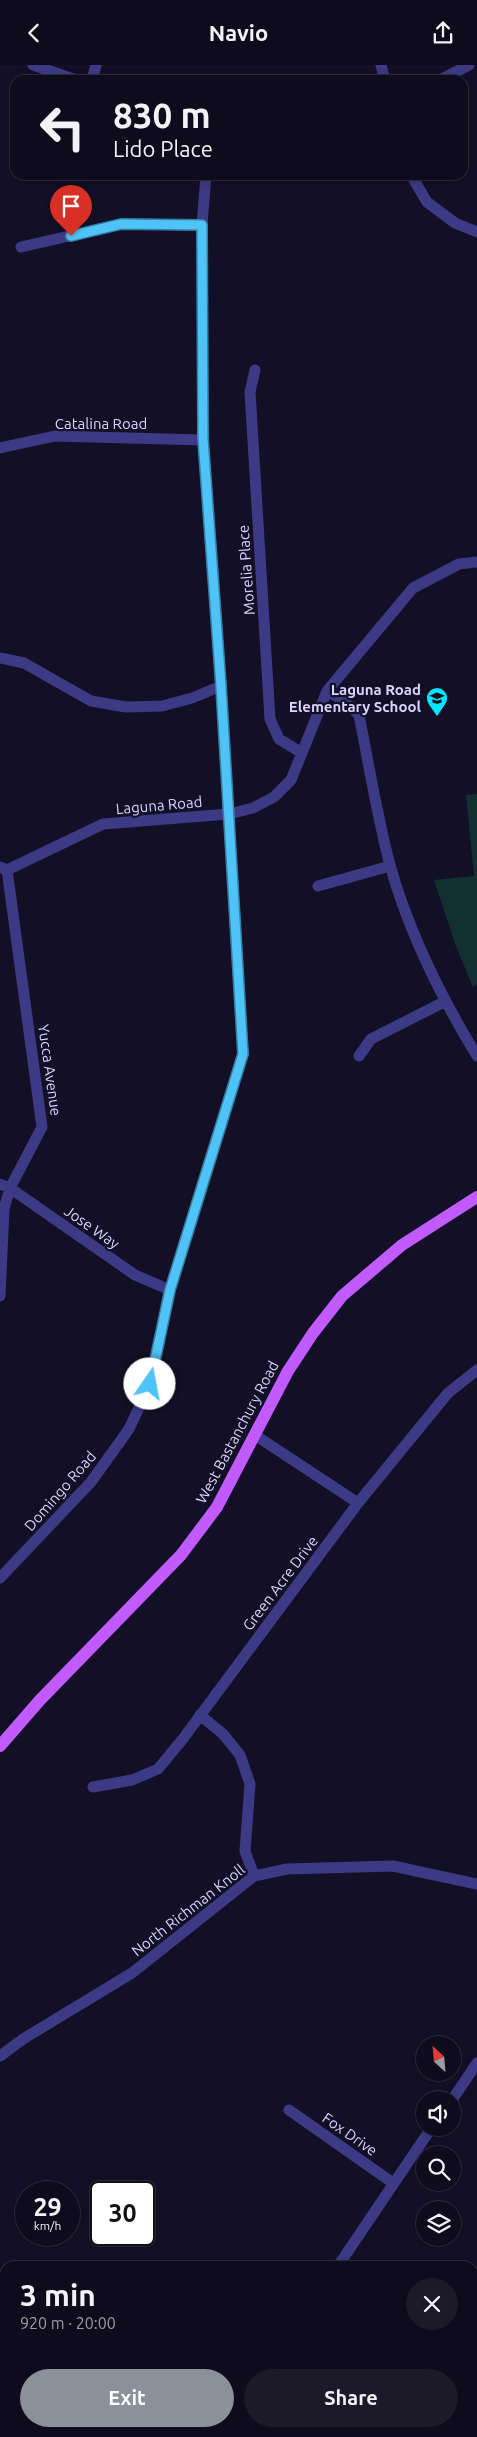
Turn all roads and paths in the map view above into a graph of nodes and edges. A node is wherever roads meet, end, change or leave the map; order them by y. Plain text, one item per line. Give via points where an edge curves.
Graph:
1 (34, 65) edge
2 (469, 65) edge
3 (62, 75) edge
4 (450, 75) edge
5 (206, 180) edge
6 (414, 180) edge
7 (202, 225) junction
8 (477, 232) edge
9 (21, 247) dead end
10 (255, 370) dead end
11 (203, 439) junction
12 (0, 448) edge
13 (477, 562) edge
14 (0, 659) edge
15 (221, 686) junction
16 (327, 691) junction
17 (302, 753) junction
18 (229, 814) junction
19 (390, 866) junction
20 (4, 868) edge
21 (318, 886) dead end
22 (444, 1002) junction
23 (359, 1056) dead end
24 (477, 1056) edge
25 (5, 1186) edge
26 (477, 1197) edge
27 (170, 1290) junction
28 (0, 1297) edge
29 (477, 1370) edge
30 (255, 1435) junction
31 (358, 1503) junction
32 (0, 1578) edge
33 (200, 1715) junction
34 (0, 1746) edge
35 (93, 1787) dead end
36 (254, 1876) junction
37 (477, 1884) edge
38 (0, 2056) edge
39 (477, 2063) edge
40 (458, 2091) edge
41 (289, 2109) dead end
42 (426, 2136) edge
43 (393, 2183) junction
44 (341, 2261) edge

1 - 3 street
2 - 4 street
5 - 7 street, Domingo Road
6 - 8 street via 427,202 455,223
7 - 9 street via 121,224
7 - 11 street, Domingo Road
10 - 17 street, Morelia Place via 250,392 270,719 279,739
11 - 12 street, Catalina Road via 55,435
11 - 15 street, Domingo Road
13 - 16 street, Laguna Road via 459,565 413,587
14 - 15 street via 24,663 92,701 126,707 162,706
15 - 18 street, Domingo Road
16 - 17 street, Laguna Road
16 - 19 street via 359,715
17 - 18 street, Laguna Road via 291,780 274,797 254,808
18 - 20 street, Laguna Road via 103,824
18 - 27 street, Domingo Road via 243,1054
19 - 21 street
19 - 22 street via 415,936
20 - 25 street, Yucca Avenue via 42,1127
22 - 23 street via 371,1039
22 - 24 street
25 - 27 street, Jose Way via 135,1275
25 - 28 street, Yucca Avenue
26 - 30 main road, West Bastanchury Road via 402,1245 342,1297 288,1371
27 - 32 street, Domingo Road via 150,1384 129,1429 91,1482
29 - 31 street, Green Acre Drive via 448,1393
30 - 31 street
30 - 34 main road, West Bastanchury Road via 217,1507 181,1555 40,1700
31 - 33 street, Green Acre Drive
33 - 35 street, Green Acre Drive via 158,1769 132,1780
33 - 36 street via 223,1734 240,1755 250,1784 245,1851
36 - 37 street, North Richman Knoll via 286,1869 393,1866
36 - 38 street, North Richman Knoll via 132,1973 22,2039
39 - 40 street
41 - 43 street, Fox Drive
42 - 43 street
43 - 44 street

